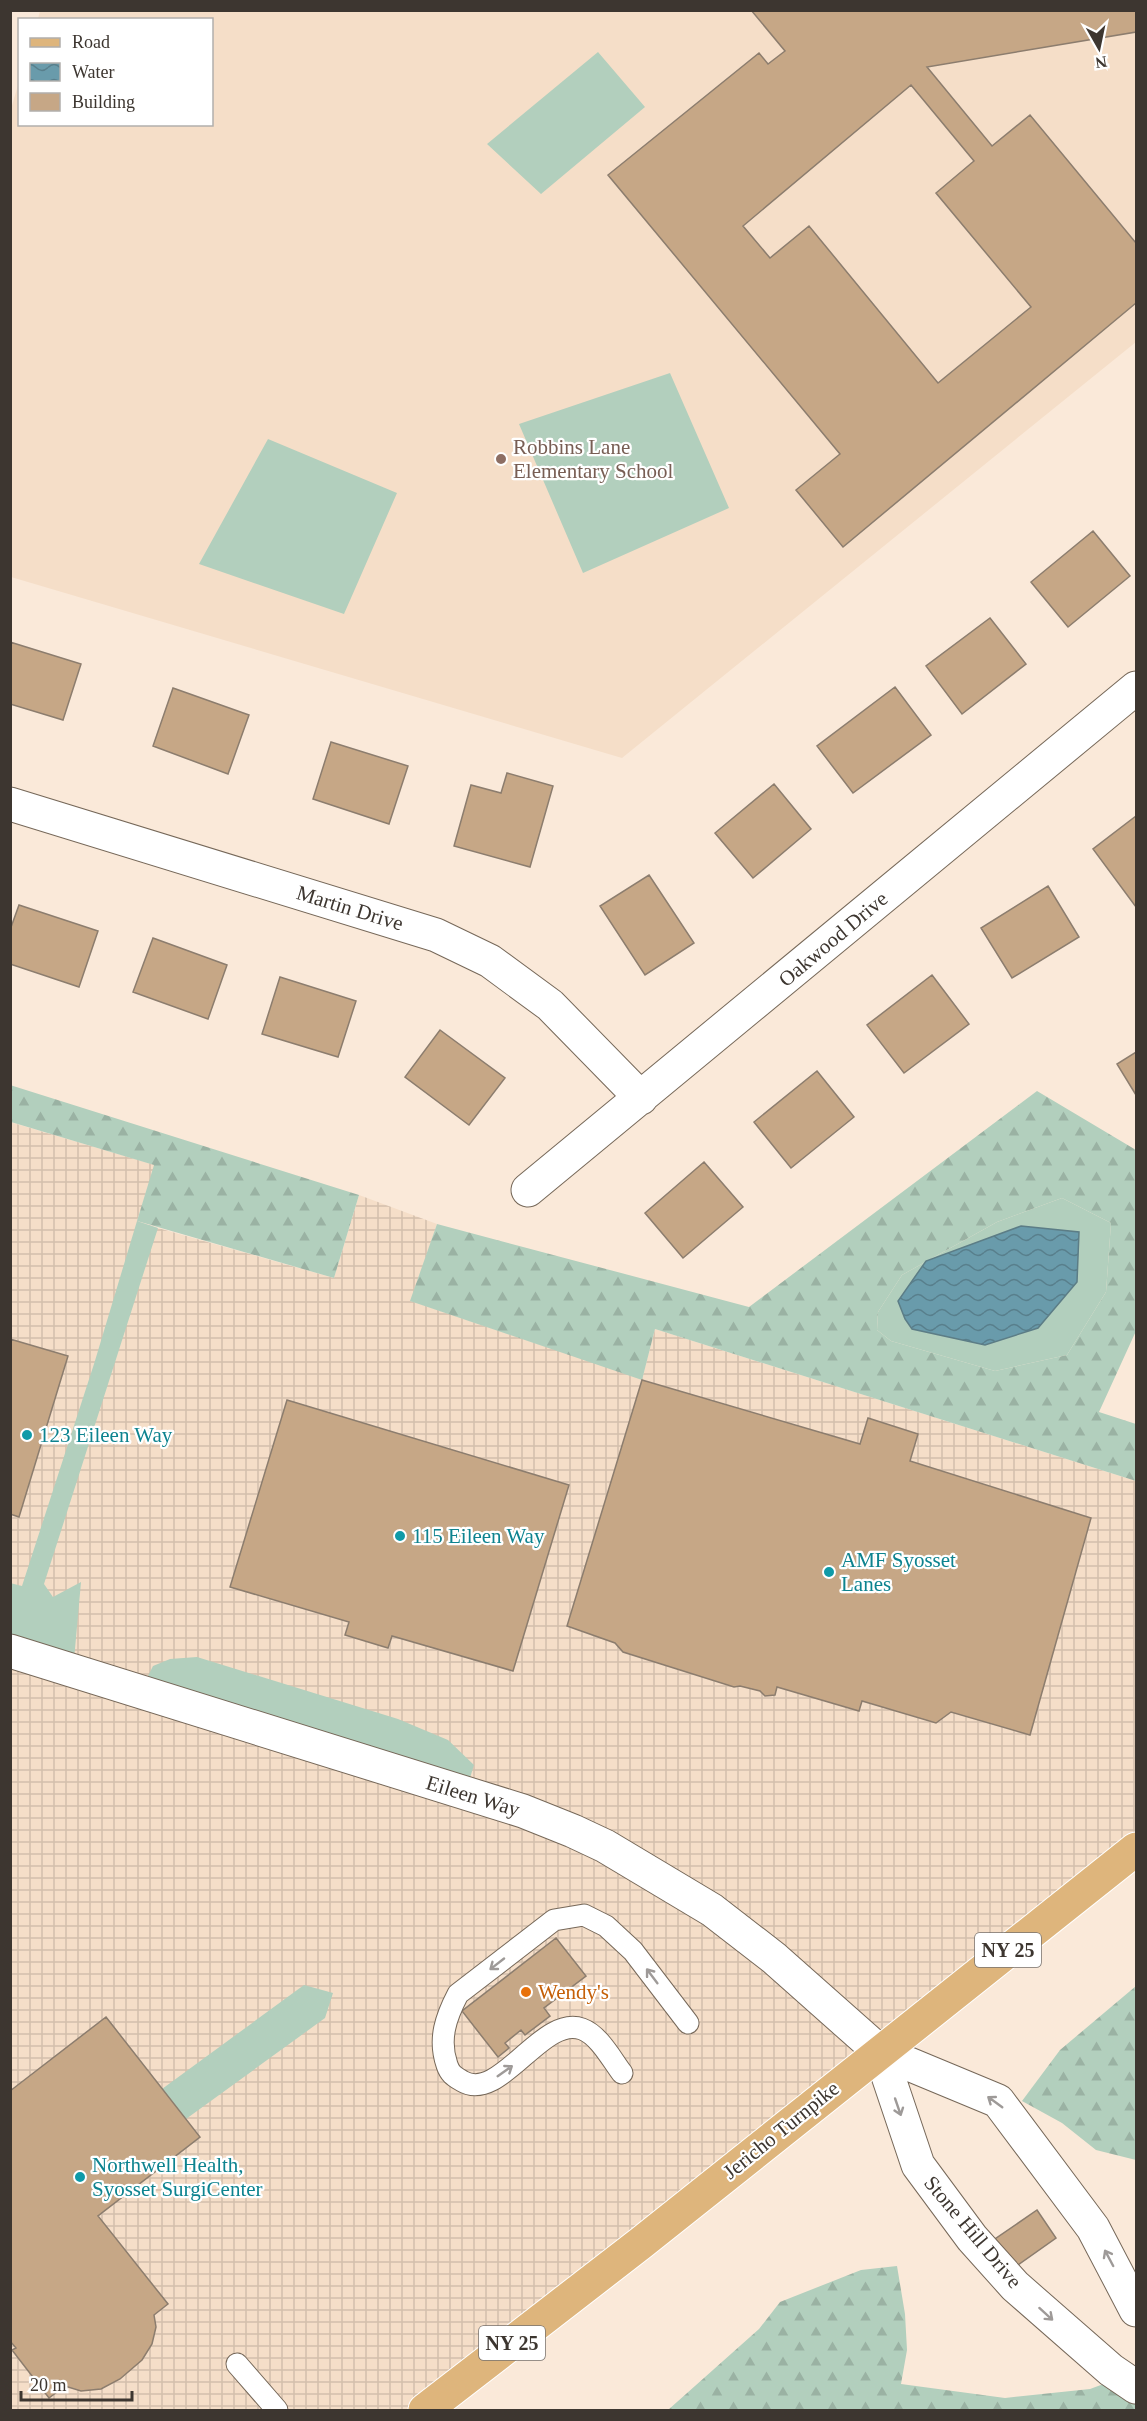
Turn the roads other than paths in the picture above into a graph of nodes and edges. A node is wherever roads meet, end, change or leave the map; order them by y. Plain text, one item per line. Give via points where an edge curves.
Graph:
1 (1137, 688) edge
2 (10, 804) edge
3 (641, 1098) junction
4 (528, 1190) dead end
5 (10, 1651) edge
6 (1137, 1849) edge
7 (688, 2023) dead end
8 (880, 2052) junction
9 (622, 2073) dead end
10 (1137, 2310) edge
11 (237, 2364) dead end
12 (1137, 2387) edge
13 (277, 2410) edge
14 (425, 2410) edge

1 - 3 street, Oakwood Drive
2 - 3 street, Martin Drive via 436,935 490,961 550,1005
3 - 4 street, Oakwood Drive
5 - 8 street, Eileen Way via 523,1811 573,1831 712,1910 774,1958
6 - 8 main road, Jericho Turnpike / NY 25
7 -> 9 lane via 633,1951 606,1926 584,1915 554,1920 458,1994 450,2010 442,2050 451,2074 467,2084 491,2080 560,2029 581,2028 595,2038
10 -> 8 street via 1093,2228 998,2101
8 -> 12 street, Stone Hill Drive via 918,2165 972,2238 1015,2286 1111,2370
8 - 14 main road, Jericho Turnpike / NY 25
11 - 13 lane

